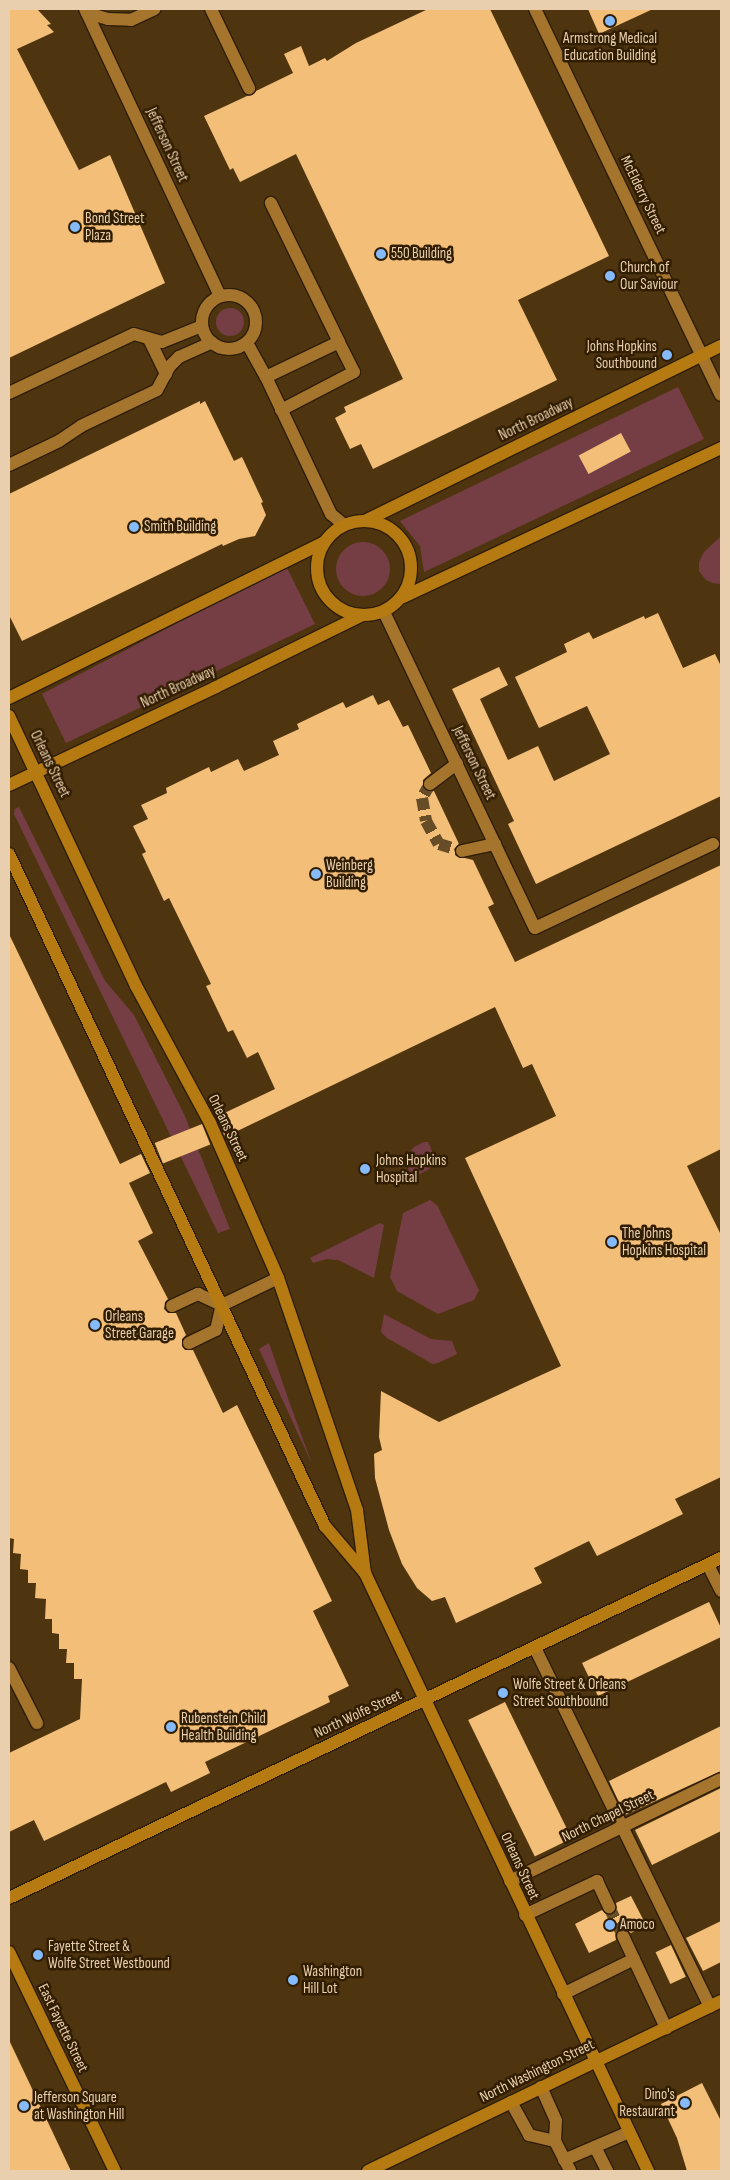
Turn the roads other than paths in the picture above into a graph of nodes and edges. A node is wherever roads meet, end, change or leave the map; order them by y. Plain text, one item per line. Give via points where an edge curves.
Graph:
1 (155, 9) edge
2 (211, 9) edge
3 (535, 9) edge
4 (86, 11) edge
5 (249, 88) dead end
6 (272, 203) dead end
7 (220, 296) junction
8 (202, 326) junction
9 (149, 339) junction
10 (212, 342) junction
11 (339, 342) junction
12 (247, 343) junction
13 (721, 346) edge
14 (702, 356) junction
15 (166, 374) junction
16 (266, 377) junction
17 (9, 393) edge
18 (721, 395) edge
19 (281, 410) junction
20 (721, 448) edge
21 (9, 465) edge
22 (365, 521) junction
23 (344, 525) junction
24 (325, 542) junction
25 (403, 597) junction
26 (384, 612) junction
27 (360, 616) junction
28 (9, 698) edge
29 (9, 716) edge
30 (457, 764) junction
31 (36, 771) junction
32 (430, 784) tunnel mouth
33 (9, 785) edge
34 (495, 844) junction
35 (713, 844) dead end
36 (462, 851) tunnel mouth
37 (9, 854) edge
38 (278, 1278) junction
39 (222, 1305) junction
40 (172, 1306) dead end
41 (189, 1343) dead end
42 (721, 1558) edge
43 (708, 1565) junction
44 (364, 1573) junction
45 (721, 1591) edge
46 (535, 1648) junction
47 (9, 1668) edge
48 (424, 1700) junction
49 (37, 1723) dead end
50 (721, 1779) edge
51 (622, 1827) junction
52 (510, 1881) junction
53 (9, 1898) edge
54 (609, 1907) tunnel mouth
55 (525, 1915) junction
56 (623, 1936) tunnel mouth
57 (9, 1952) edge
58 (634, 1959) junction
59 (563, 1994) junction
60 (715, 2004) edge
61 (666, 2028) junction
62 (595, 2061) junction
63 (541, 2087) junction
64 (511, 2102) junction
65 (630, 2132) junction
66 (554, 2141) junction
67 (595, 2147) junction
68 (567, 2166) edge
69 (115, 2171) edge
70 (368, 2171) edge
71 (607, 2171) edge
72 (648, 2171) edge

1 - 4 street via 131,20 108,19
2 - 5 street
3 - 14 street, McElderry Street
4 - 7 street, Jefferson Street
6 - 11 street
7 - 8 street via 206,308
7 - 12 street via 237,296 251,305 256,320
8 - 9 street via 162,342
8 - 10 street
9 - 15 street
9 - 17 street via 134,334
10 - 12 street via 229,349
10 - 15 street via 179,357
11 - 16 street
11 - 19 street via 354,372
12 - 16 street
13 - 14 main road, North Broadway
14 - 18 street, McElderry Street
14 - 22 main road, North Broadway
15 - 21 street via 157,390
16 - 19 street
19 - 23 street via 332,514
20 - 25 main road
22 - 23 main road
22 - 25 main road via 388,527 408,550 412,566 410,582
23 - 24 main road via 331,533
24 - 27 main road via 317,560 322,590 331,603
24 - 28 main road
25 - 26 main road
26 - 27 main road
26 - 30 street, Jefferson Street
27 - 31 main road, North Broadway
29 - 31 main road, Orleans Street
30 - 32 street
30 - 34 street, Jefferson Street
31 - 33 main road, North Broadway
31 - 38 main road, Orleans Street via 136,986 210,1123
34 - 35 street, Jefferson Street via 535,928
34 - 36 street
37 - 39 main road, Orleans Street
38 - 39 street
38 - 44 main road, Orleans Street via 357,1510
39 - 40 street via 198,1294
39 - 41 street via 216,1330
39 - 44 main road, Orleans Street via 325,1526
42 - 43 main road, North Wolfe Street
43 - 45 street
43 - 46 main road, North Wolfe Street
44 - 48 main road, Orleans Street
46 - 48 main road, North Wolfe Street
46 - 51 street
47 - 49 street
48 - 52 main road, Orleans Street
48 - 53 main road, North Wolfe Street
50 - 51 street, North Chapel Street
51 - 52 street, North Chapel Street
51 - 60 street
52 - 55 main road, Orleans Street
54 - 55 street via 597,1881
55 - 59 main road, Orleans Street
56 - 58 street
57 - 69 main road, East Fayette Street
58 - 59 street
58 - 61 street
59 - 62 main road, Orleans Street
60 - 61 main road, North Washington Street
61 - 62 main road, North Washington Street
62 - 63 main road, North Washington Street
62 - 65 main road, Orleans Street
63 - 64 main road, North Washington Street
63 - 66 street via 556,2121
64 - 66 street via 529,2135
64 - 70 main road, North Washington Street
65 - 67 street
65 - 72 main road, Orleans Street
66 - 68 street
67 - 68 street
67 - 71 street

